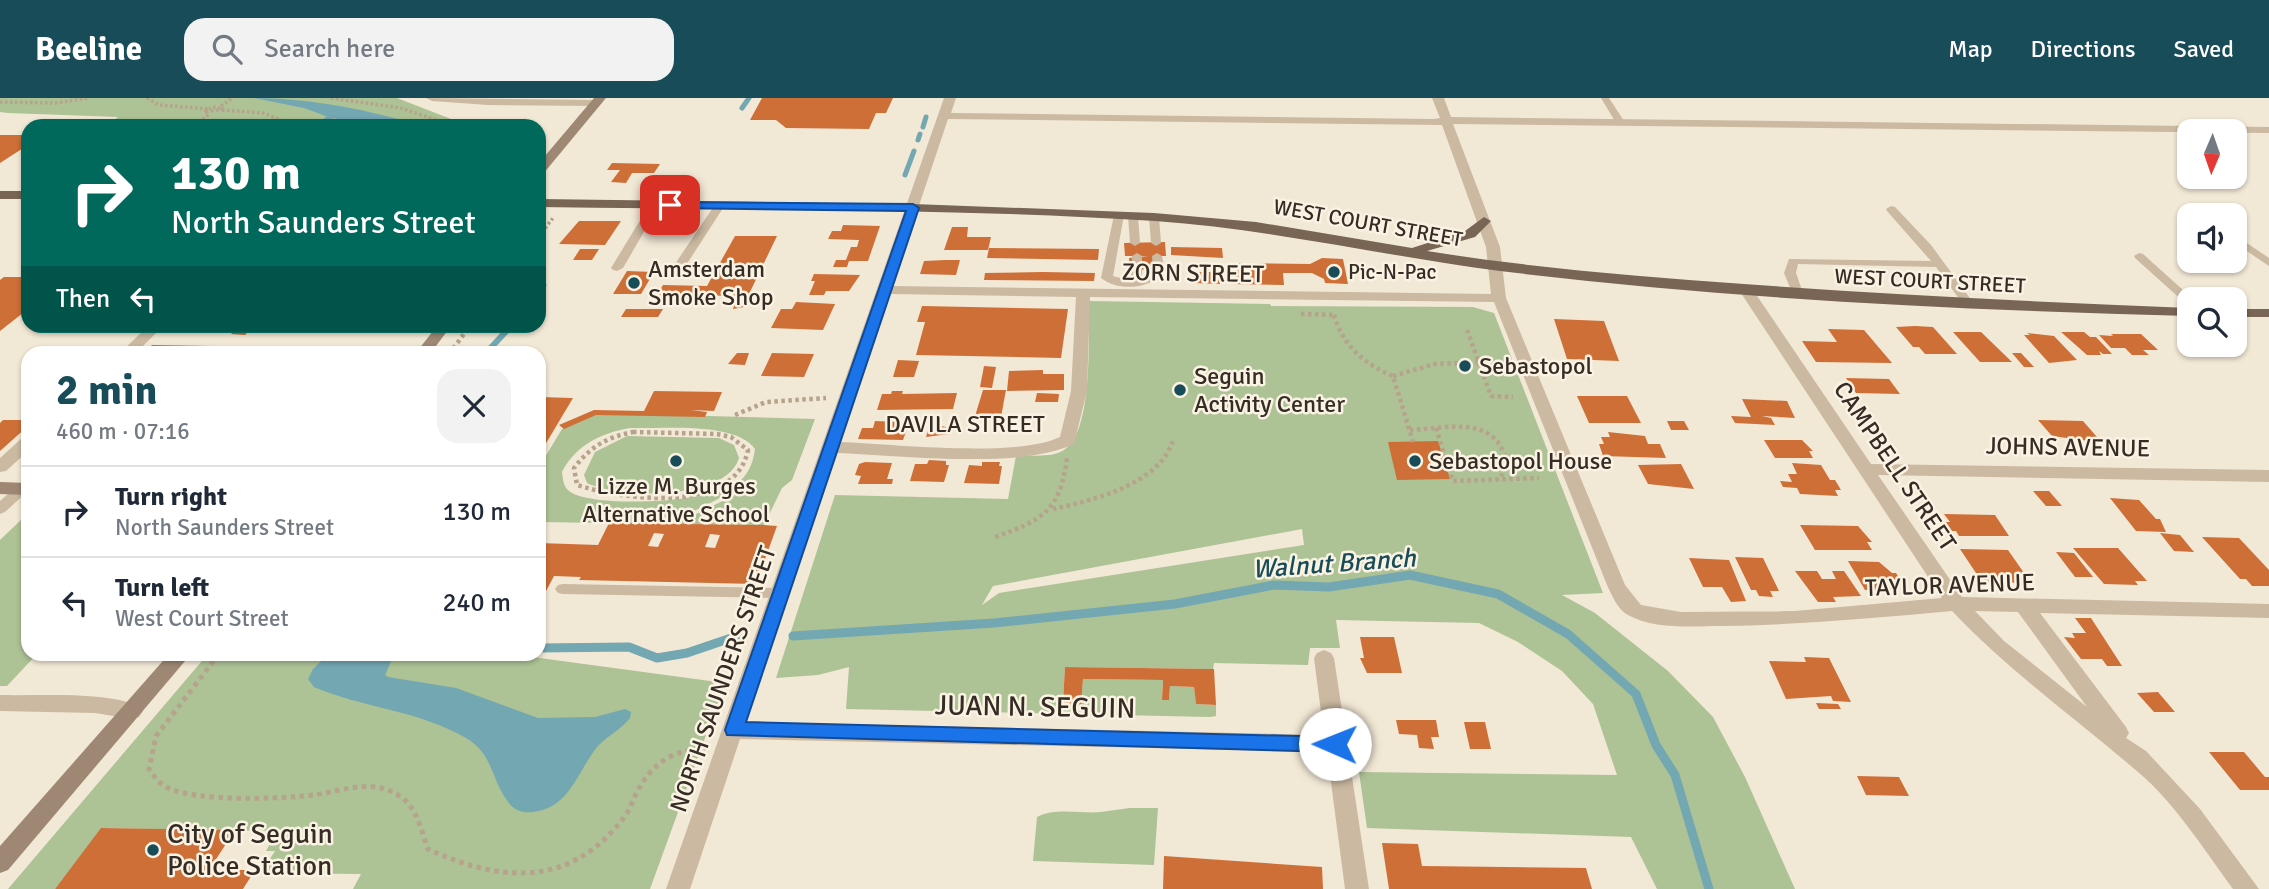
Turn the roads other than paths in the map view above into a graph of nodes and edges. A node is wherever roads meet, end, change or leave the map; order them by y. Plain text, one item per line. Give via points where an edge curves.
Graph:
1 (432, 98) edge
2 (950, 98) edge
3 (1438, 98) edge
4 (1605, 98) edge
5 (598, 100) edge
6 (944, 116) junction
7 (1448, 121) junction
8 (1619, 121) junction
9 (2269, 130) edge
10 (546, 163) edge
11 (0, 195) edge
12 (21, 195) edge
13 (546, 203) edge
14 (655, 204) junction
15 (720, 205) junction
16 (913, 208) junction
17 (1891, 209) dead end
18 (1119, 215) junction
19 (1133, 216) junction
20 (1154, 217) junction
21 (1484, 221) junction
22 (1136, 243) dead end
23 (1156, 243) dead end
24 (2247, 247) edge
25 (1410, 250) junction
26 (1137, 256) dead end
27 (1157, 256) dead end
28 (2139, 256) dead end
29 (2269, 263) edge
30 (1940, 264) junction
31 (1495, 266) junction
32 (617, 268) dead end
33 (675, 273) dead end
34 (1127, 282) junction
35 (886, 290) junction
36 (1746, 290) junction
37 (2177, 290) edge
38 (1797, 293) junction
39 (1083, 294) junction
40 (1499, 298) junction
41 (1969, 305) junction
42 (2177, 312) edge
43 (2247, 313) edge
44 (2269, 313) edge
45 (148, 333) edge
46 (135, 346) edge
47 (831, 447) junction
48 (21, 448) edge
49 (0, 467) edge
50 (1866, 469) junction
51 (2269, 476) edge
52 (0, 488) edge
53 (21, 489) edge
54 (21, 492) edge
55 (0, 509) edge
56 (563, 589) dead end
57 (781, 593) junction
58 (1956, 604) junction
59 (2024, 606) junction
60 (2269, 611) edge
61 (1324, 658) dead end
62 (175, 661) edge
63 (0, 703) edge
64 (132, 711) junction
65 (731, 739) junction
66 (1335, 744) junction
67 (2144, 765) junction
68 (0, 863) edge
69 (678, 889) edge
70 (1356, 889) edge
71 (2247, 889) edge

1 - 5 street
2 - 6 street, NORTH SAUNDERS STREET
3 - 7 street
4 - 8 lane
5 - 10 street
6 - 7 street
6 - 16 street, NORTH SAUNDERS STREET
7 - 8 street
7 - 21 street
8 - 9 street
11 - 12 main road
13 - 14 main road, WEST COURT STREET
14 - 15 main road, WEST COURT STREET
14 - 32 lane
15 - 16 main road, WEST COURT STREET
15 - 33 lane
16 - 18 main road, WEST COURT STREET
16 - 35 street, NORTH SAUNDERS STREET
17 - 30 lane
18 - 19 main road, WEST COURT STREET
18 - 34 lane via 1105,274 1111,280
19 - 20 main road, WEST COURT STREET
19 - 22 lane
20 - 23 lane
20 - 25 main road, WEST COURT STREET via 1256,226
21 - 25 main road via 1469,234
21 - 31 street
24 - 29 lane
25 - 31 main road, WEST COURT STREET
26 - 34 lane via 1137,277
27 - 34 lane via 1157,276
28 - 37 lane
30 - 38 lane via 1793,261 1790,273
30 - 41 lane
31 - 36 main road, WEST COURT STREET
31 - 40 street
35 - 39 street, ZORN STREET
35 - 47 street, NORTH SAUNDERS STREET
36 - 38 main road, WEST COURT STREET
36 - 50 street, CAMPBELL STREET
38 - 41 main road, WEST COURT STREET
39 - 40 street, ZORN STREET
39 - 47 street, DAVILA STREET via 1079,391 1063,444 1004,452
40 - 58 street, TAYLOR AVENUE via 1616,585 1634,610 1725,621
41 - 42 main road, WEST COURT STREET
43 - 44 main road
45 - 46 street
47 - 57 street, NORTH SAUNDERS STREET
48 - 49 street
50 - 51 street, JOHNS AVENUE
50 - 58 street, CAMPBELL STREET
52 - 53 street
54 - 55 lane
56 - 57 lane
57 - 65 street, NORTH SAUNDERS STREET
58 - 59 street, TAYLOR AVENUE
58 - 67 street, CAMPBELL STREET via 1997,646
59 - 60 street, TAYLOR AVENUE
59 - 67 street, CAMPBELL STREET
61 - 66 street
62 - 64 street
63 - 64 street via 95,705
64 - 68 street
65 - 66 street, JUAN N. SEGUIN
65 - 69 street, NORTH SAUNDERS STREET
66 - 70 street
67 - 71 street, CAMPBELL STREET via 2192,816

